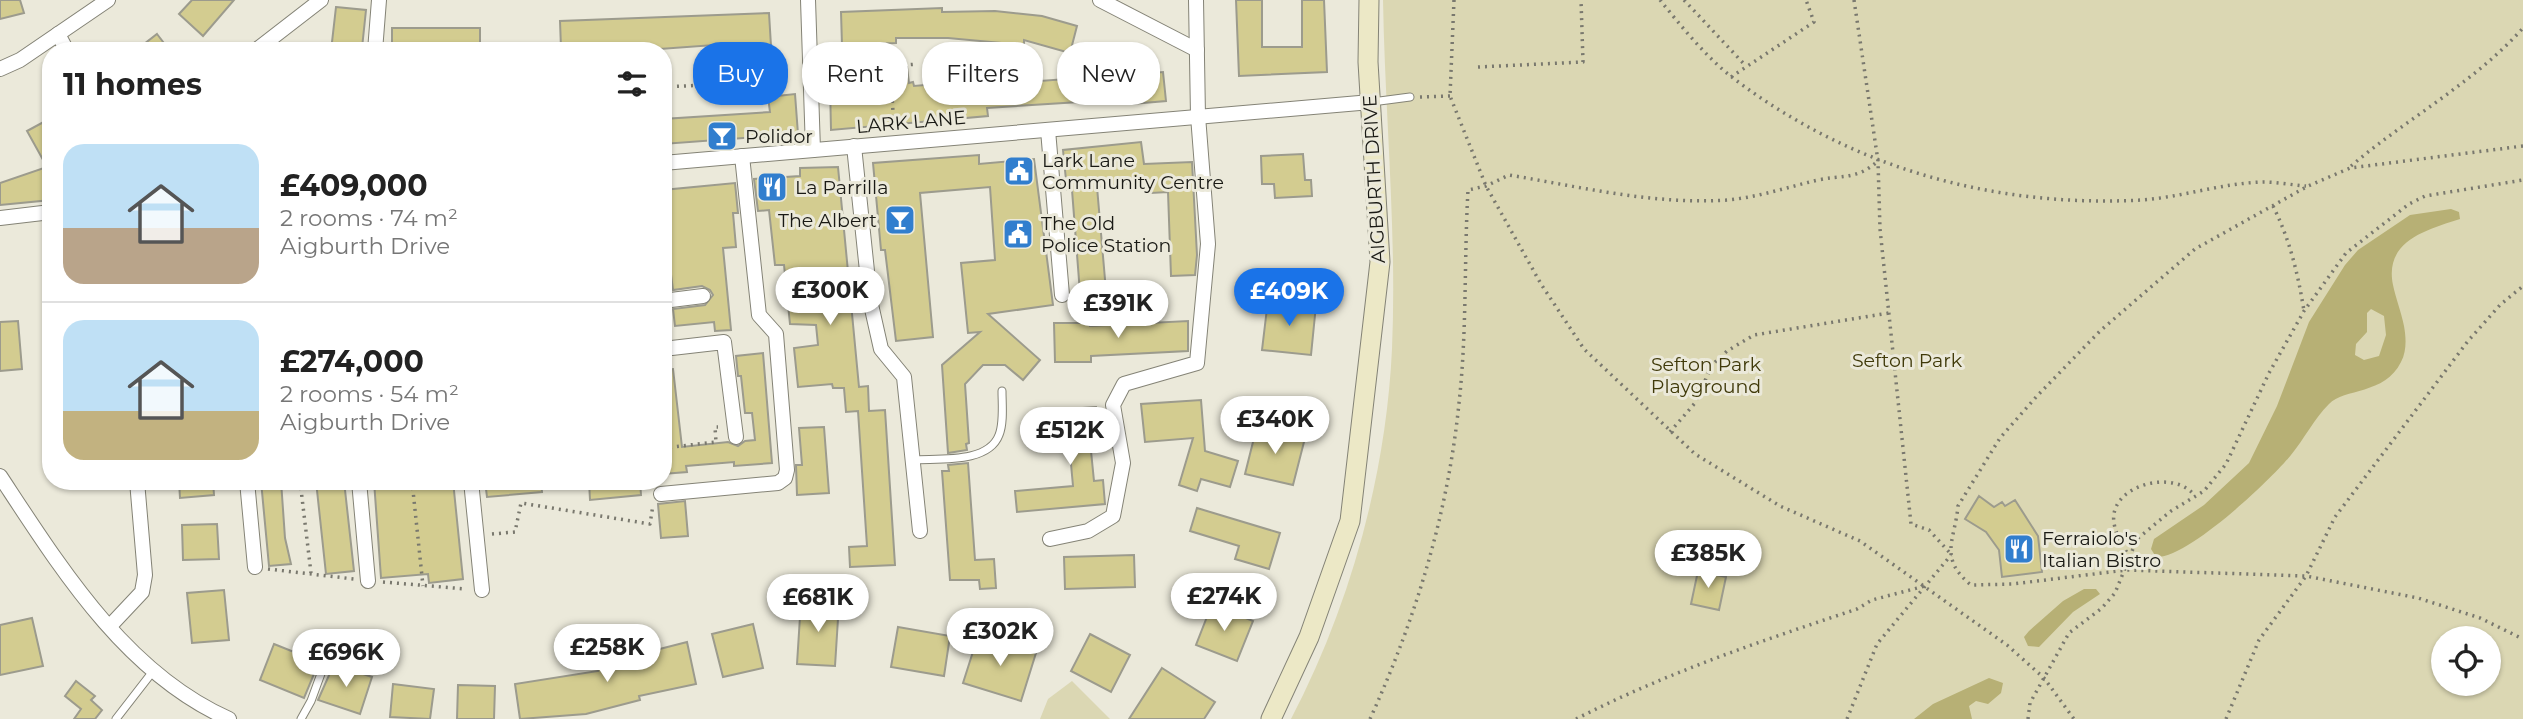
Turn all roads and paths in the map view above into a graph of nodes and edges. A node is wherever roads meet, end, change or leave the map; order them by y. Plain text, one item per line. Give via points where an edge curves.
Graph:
1 (108, 0) edge
2 (321, 0) edge
3 (379, 0) edge
4 (808, 0) edge
5 (1100, 0) edge
6 (1196, 0) edge
7 (1369, 0) edge
8 (1454, 0) edge
9 (1581, 0) edge
10 (1660, 0) edge
11 (1684, 0) edge
12 (1806, 0) edge
13 (1854, 0) edge
14 (2523, 29) edge
15 (58, 34) junction
16 (45, 42) edge
17 (62, 42) edge
18 (267, 42) edge
19 (376, 42) edge
20 (42, 44) edge
21 (1197, 50) junction
22 (917, 64) dead end
23 (908, 65) edge
24 (1745, 66) junction
25 (1478, 67) dead end
26 (0, 69) edge
27 (1731, 77) junction
28 (693, 86) edge
29 (672, 87) edge
30 (1450, 96) junction
31 (1410, 97) joint
32 (1371, 102) junction
33 (893, 105) edge
34 (1198, 116) junction
35 (1048, 130) junction
36 (895, 143) junction
37 (854, 146) junction
38 (2523, 146) edge
39 (813, 150) junction
40 (742, 156) junction
41 (672, 162) edge
42 (1878, 162) junction
43 (2350, 168) junction
44 (2523, 180) edge
45 (1486, 186) junction
46 (2308, 186) junction
47 (2273, 205) junction
48 (42, 213) edge
49 (0, 218) edge
50 (2523, 286) edge
51 (1062, 295) dead end
52 (703, 296) dead end
53 (672, 300) edge
54 (2304, 311) junction
55 (1889, 313) junction
56 (672, 348) edge
57 (1002, 391) dead end
58 (735, 430) joint
59 (1670, 432) junction
60 (672, 447) edge
61 (913, 460) junction
62 (0, 476) edge
63 (139, 490) edge
64 (248, 490) edge
65 (301, 490) edge
66 (360, 490) edge
67 (413, 490) edge
68 (472, 490) edge
69 (2195, 496) junction
70 (657, 498) joint
71 (920, 531) dead end
72 (476, 535) junction
73 (1050, 538) dead end
74 (1951, 555) junction
75 (2130, 558) junction
76 (255, 567) dead end
77 (2126, 570) junction
78 (311, 574) dead end
79 (2306, 576) junction
80 (368, 581) dead end
81 (423, 586) dead end
82 (1925, 586) junction
83 (482, 590) dead end
84 (110, 626) junction
85 (2523, 639) edge
86 (326, 660) dead end
87 (154, 669) junction
88 (2044, 678) junction
89 (116, 719) edge
90 (229, 719) edge
91 (301, 719) edge
92 (1271, 719) edge
93 (1370, 719) edge
94 (1576, 719) edge
95 (1847, 719) edge
96 (2028, 719) edge
97 (2074, 719) edge
98 (2226, 719) edge

1 - 15 street
2 - 18 street
3 - 19 street
4 - 39 street
5 - 21 street
6 - 21 street
7 - 32 street, AIGBURTH DRIVE
8 - 30 path
9 - 25 path via 1583,62
10 - 27 path
11 - 24 path
12 - 24 path via 1814,22
13 - 42 path
14 - 43 path via 2462,83 2389,134
15 - 16 street
15 - 17 street
20 - 26 street
21 - 34 street
22 - 23 path
24 - 27 path
27 - 42 path
28 - 29 path
30 - 31 path
30 - 45 path
31 - 32 lane
32 - 34 street, LARK LANE
32 - 92 street, AIGBURTH DRIVE via 1380,262 1350,521 1309,637
33 - 36 path
34 - 35 street, LARK LANE
34 - 73 street via 1208,244 1198,363 1124,384 1113,405 1122,463 1113,516 1088,531
35 - 36 street, LARK LANE
35 - 51 street
36 - 37 street, LARK LANE
37 - 39 street, LARK LANE
37 - 61 street via 870,300 881,349 904,377
38 - 43 path
39 - 40 street, LARK LANE
40 - 41 street, LARK LANE
40 - 70 street via 758,315 776,334 787,470 778,483
42 - 45 path via 1843,180 1822,179 1730,200 1650,198 1509,175
42 - 46 path via 1976,191 2093,201 2145,200 2263,182
42 - 55 path
43 - 46 path
44 - 54 path via 2424,196 2409,204 2346,253
45 - 59 path via 1584,349
45 - 93 path via 1468,190 1465,325 1449,481 1417,605
46 - 47 path
47 - 54 path via 2297,267
47 - 74 path via 2196,249 2100,331 2037,396 2000,438 1958,506 1951,530
48 - 49 street
50 - 79 path via 2492,314 2423,398 2335,517
52 - 53 street
54 - 69 path via 2226,464
55 - 59 path via 1754,335 1712,365 1695,402
55 - 74 path via 1911,524 1929,530
56 - 58 street via 724,342
57 - 61 lane via 999,435 992,446 972,456
58 - 60 path via 715,427 716,442
59 - 82 path via 1728,476 1780,506 1860,541
61 - 71 street
62 - 84 street via 61,567
63 - 84 street via 145,575 142,592
64 - 76 street
65 - 78 path
66 - 80 street
67 - 81 path
68 - 72 street
69 - 75 path via 2137,539
69 - 75 path via 2185,486 2168,482 2147,483 2123,496 2114,523
70 - 72 path via 650,524 521,503 515,532
72 - 83 street
74 - 77 path via 1956,573 1970,585
74 - 82 path
75 - 77 path
77 - 79 path
77 - 88 path via 2102,608 2069,633
79 - 85 path via 2418,598 2480,618
79 - 98 path via 2259,640
82 - 88 path
82 - 94 path via 1746,645
82 - 95 path via 1877,644
84 - 87 street
86 - 91 lane
87 - 89 lane
87 - 90 street via 208,710
88 - 96 path via 2030,703
88 - 97 path

